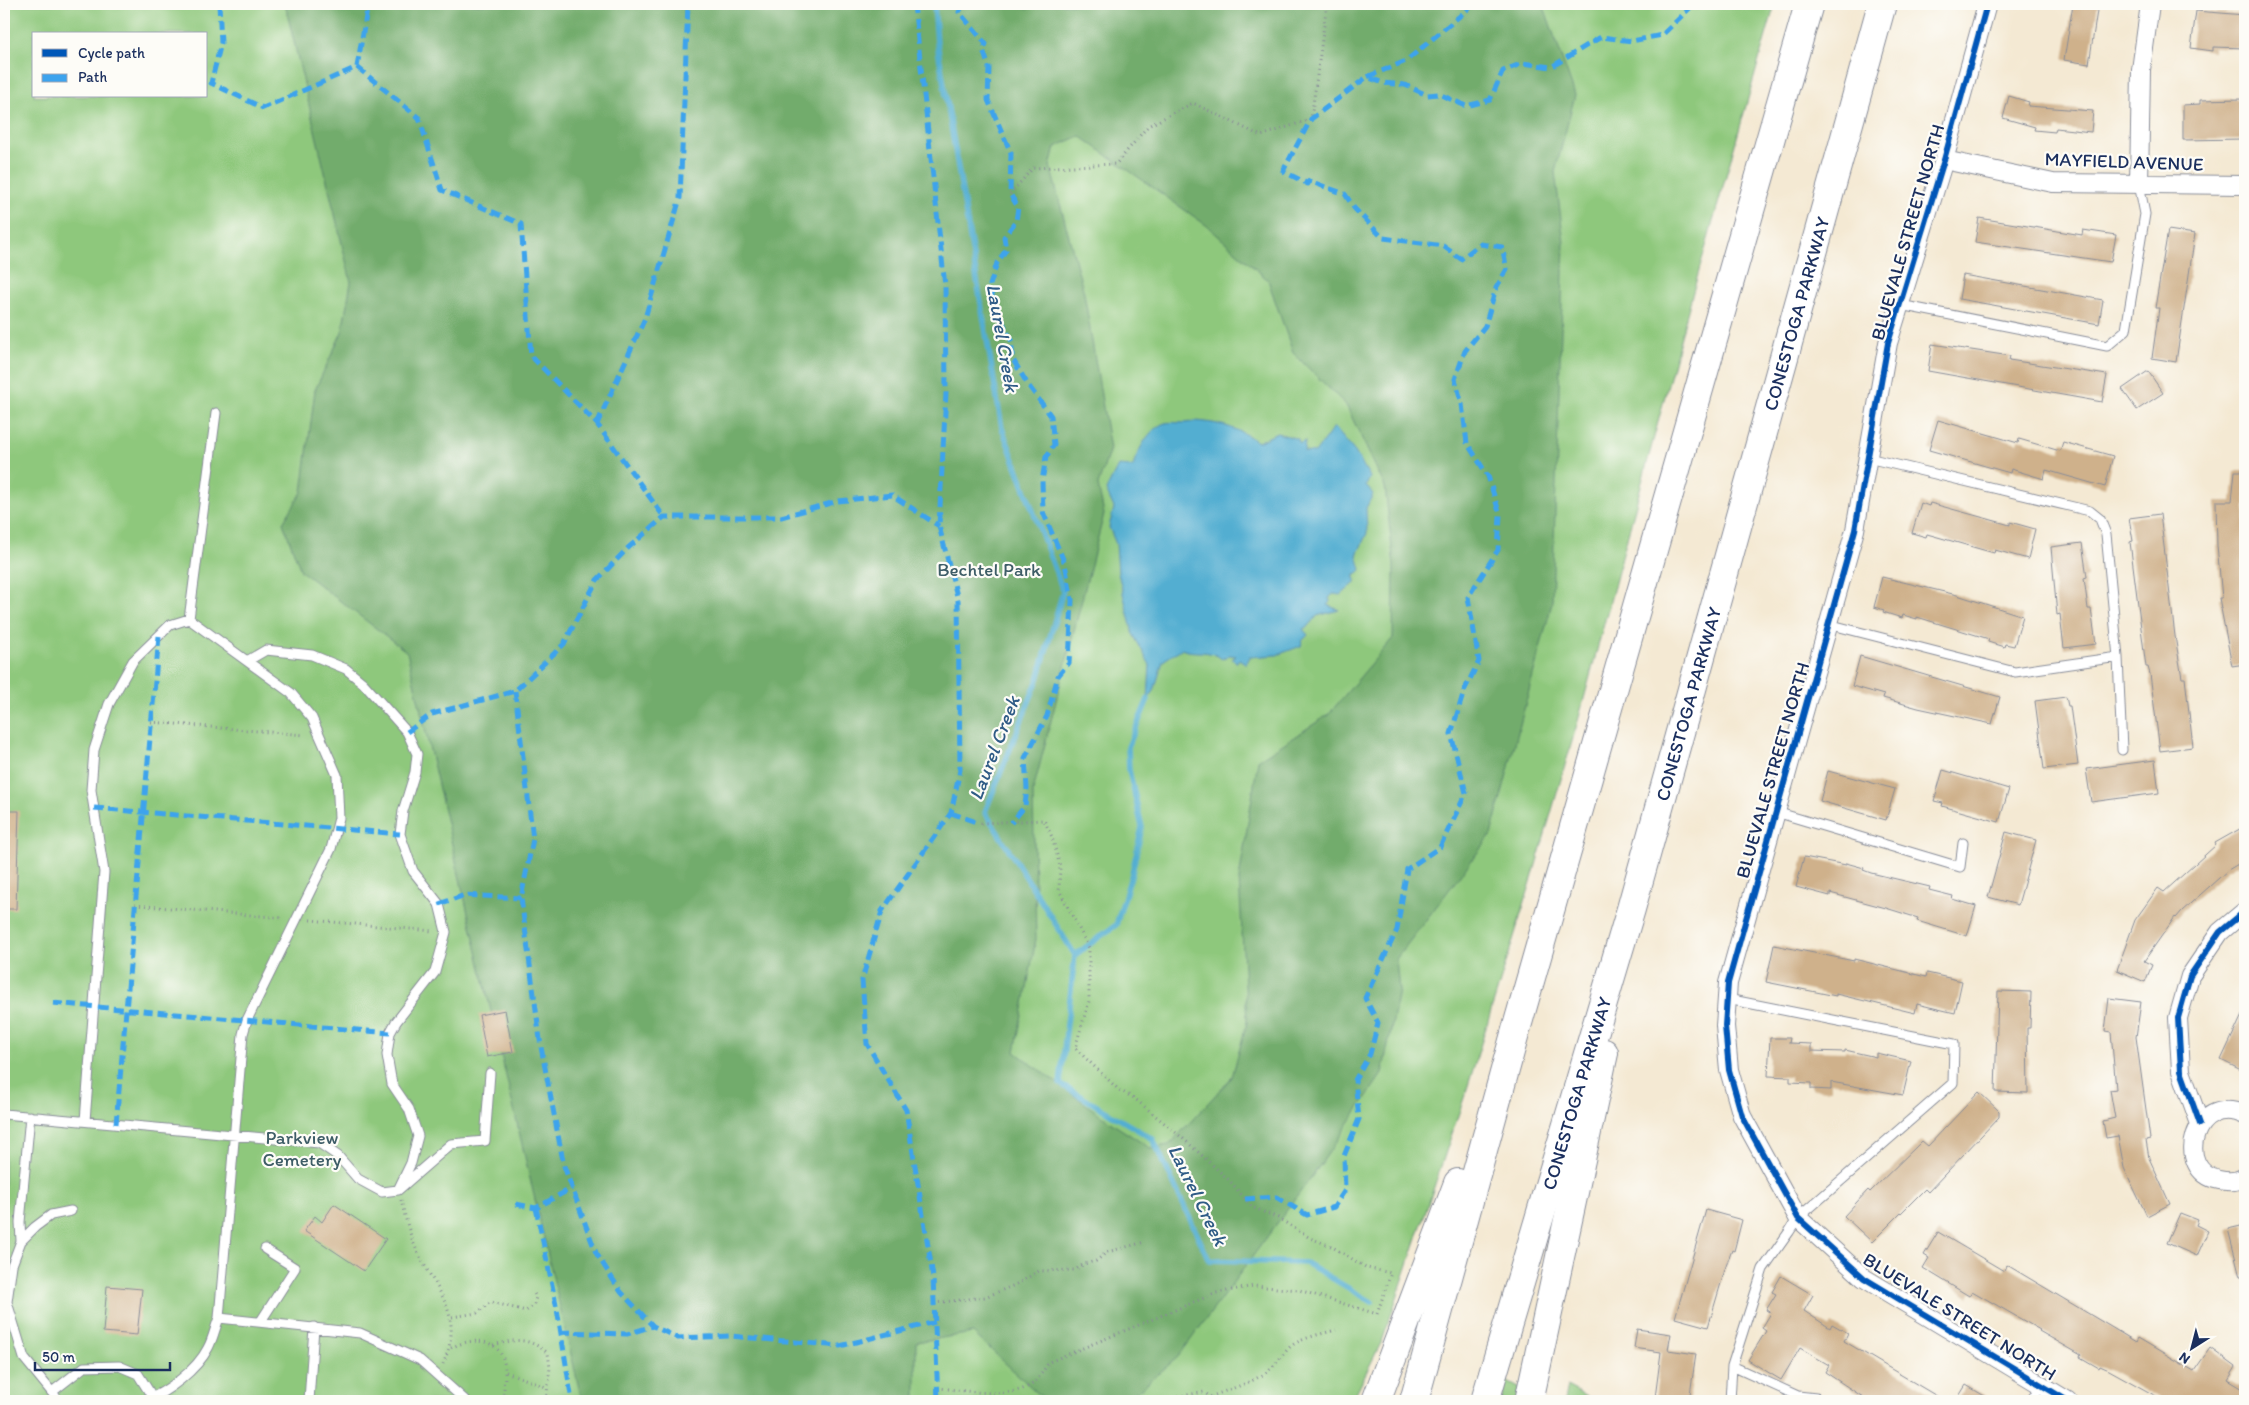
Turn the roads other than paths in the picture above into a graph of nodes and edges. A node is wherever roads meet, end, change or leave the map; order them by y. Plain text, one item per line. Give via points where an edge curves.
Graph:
1 (1809, 4) edge
2 (1882, 4) edge
3 (1987, 4) edge
4 (2150, 4) edge
5 (1944, 160) junction
6 (2139, 184) junction
7 (2245, 185) edge
8 (1900, 306) junction
9 (216, 413) dead end
10 (1868, 458) junction
11 (189, 619) junction
12 (1828, 624) junction
13 (2118, 657) junction
14 (247, 661) junction
15 (2122, 750) dead end
16 (1776, 812) junction
17 (1964, 843) dead end
18 (1631, 909) junction
19 (2245, 912) edge
20 (1727, 999) junction
21 (1516, 1030) junction
22 (490, 1073) dead end
23 (4, 1114) edge
24 (2245, 1115) edge
25 (30, 1116) junction
26 (86, 1121) junction
27 (2200, 1124) junction
28 (232, 1135) junction
29 (2245, 1177) edge
30 (398, 1190) junction
31 (71, 1211) dead end
32 (1798, 1218) junction
33 (21, 1241) junction
34 (265, 1249) dead end
35 (5, 1301) edge
36 (219, 1318) junction
37 (261, 1321) junction
38 (314, 1327) junction
39 (1732, 1366) junction
40 (2041, 1385) junction
41 (52, 1392) junction
42 (149, 1400) edge
43 (60, 1401) edge
44 (309, 1401) edge
45 (466, 1401) edge
46 (1376, 1401) edge
47 (1414, 1401) edge
48 (1485, 1401) edge
49 (1529, 1401) edge
50 (1730, 1401) edge
51 (1820, 1401) edge
52 (2031, 1401) edge
53 (2068, 1401) edge

1 - 21 highway
2 - 18 highway, CONESTOGA PARKWAY
3 - 5 street, BLUEVALE STREET NORTH
4 - 6 street via 2141,70
5 - 6 street, MAYFIELD AVENUE via 2053,183
5 - 8 street, BLUEVALE STREET NORTH
6 - 7 street, MAYFIELD AVENUE
6 - 8 lane via 2145,214 2126,330 2107,346
8 - 10 street, BLUEVALE STREET NORTH via 1888,343
9 - 11 lane
10 - 12 street, BLUEVALE STREET NORTH via 1855,530
10 - 13 lane via 2090,511 2100,519 2106,534
11 - 14 lane
11 - 26 lane via 170,625 133,661 109,704 94,750 91,790 104,872
12 - 13 lane via 2015,672
12 - 16 street, BLUEVALE STREET NORTH
13 - 15 lane
14 - 28 lane via 291,693 312,718 337,775 339,818 331,849 242,1034
14 - 30 lane via 266,650 312,655 346,669 407,732 417,754 400,834 414,871 439,904 446,932 435,972 390,1034 387,1055 392,1084 409,1109 418,1136 411,1164
16 - 17 lane via 1960,867
16 - 20 street, BLUEVALE STREET NORTH via 1728,984
18 - 48 highway, CONESTOGA PARKWAY
18 - 49 highway via 1600,1078
19 - 27 street via 2220,932 2190,976 2178,1018 2181,1071
20 - 32 street, BLUEVALE STREET NORTH via 1729,1070 1742,1116
20 - 32 lane via 1954,1044 1953,1083
21 - 46 highway
21 - 47 highway
22 - 30 lane via 485,1140 451,1144
23 - 25 lane
24 - 27 street via 2223,1110 2211,1114
25 - 26 lane
25 - 33 lane
26 - 28 lane
27 - 29 street via 2192,1144 2194,1157 2203,1172 2214,1179 2229,1182
28 - 30 lane via 319,1143 338,1156 358,1179 382,1192
28 - 36 lane
31 - 33 lane via 50,1215
32 - 39 lane via 1763,1269
32 - 40 street, BLUEVALE STREET NORTH via 1864,1278
33 - 35 lane via 12,1265
34 - 37 lane via 295,1268
35 - 41 lane via 24,1358
36 - 37 lane
36 - 42 lane via 208,1349 181,1379
37 - 38 lane
38 - 44 lane
38 - 45 lane via 360,1333 420,1360
39 - 50 lane
39 - 51 lane via 1798,1396
40 - 52 lane
40 - 53 street, BLUEVALE STREET NORTH
41 - 42 lane via 84,1367 119,1366 138,1374
41 - 43 lane

